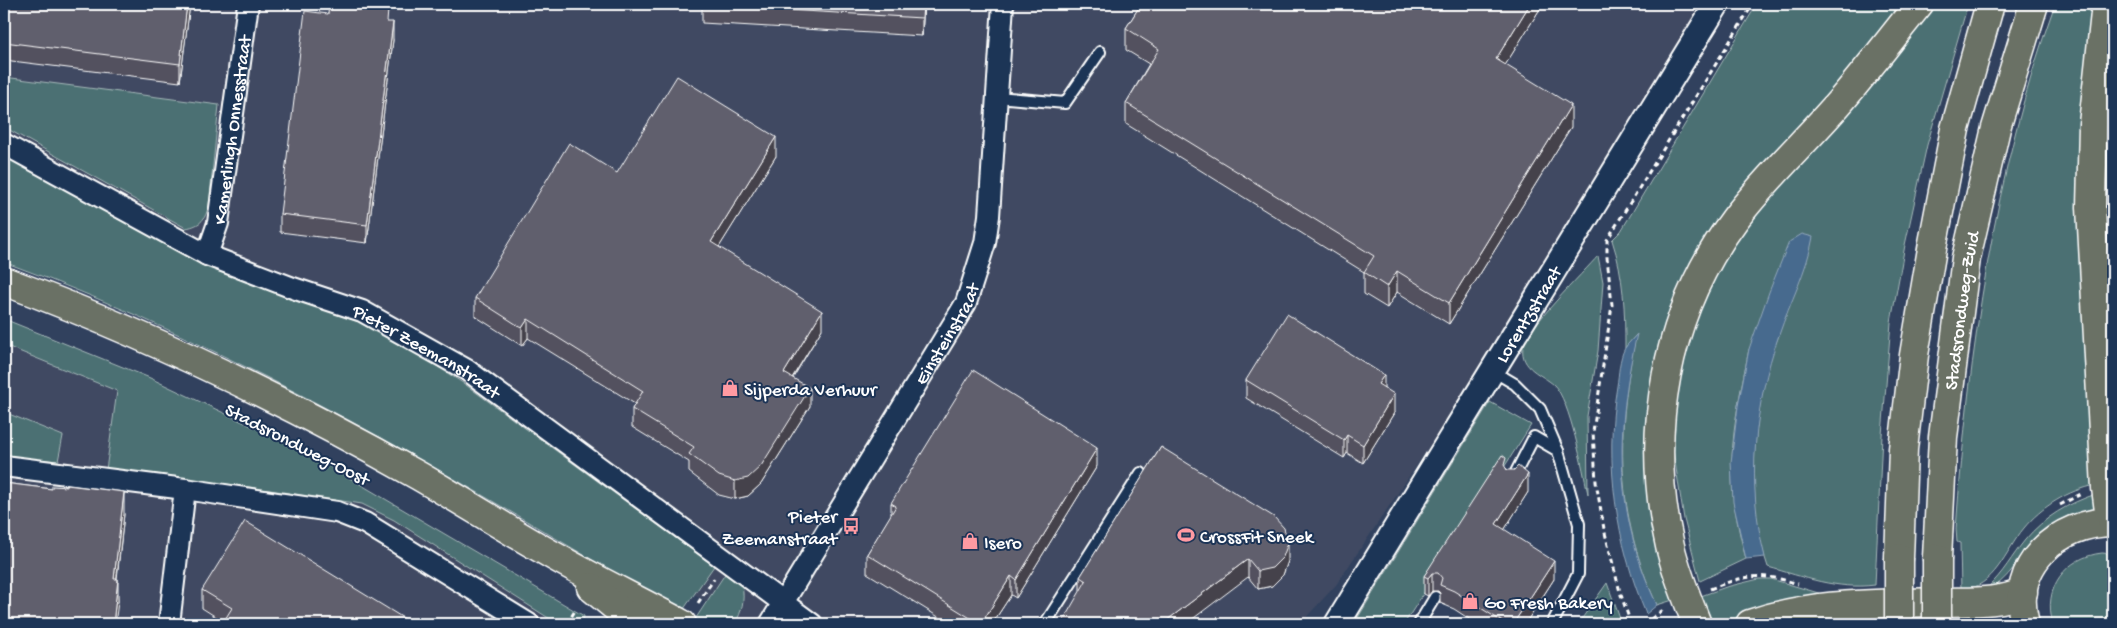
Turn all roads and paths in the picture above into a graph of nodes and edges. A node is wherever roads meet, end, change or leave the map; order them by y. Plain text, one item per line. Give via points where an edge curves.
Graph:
1 (248, 4) edge
2 (1003, 4) edge
3 (1717, 4) edge
4 (1753, 4) edge
5 (1918, 4) edge
6 (1990, 4) edge
7 (2034, 4) edge
8 (2106, 4) edge
9 (1100, 52) dead end
10 (996, 97) junction
11 (4, 144) edge
12 (207, 255) junction
13 (4, 281) edge
14 (1493, 371) junction
15 (1558, 451) junction
16 (4, 466) edge
17 (1141, 473) dead end
18 (1511, 482) edge
19 (185, 489) junction
20 (2113, 522) edge
21 (555, 557) junction
22 (726, 560) junction
23 (2023, 592) junction
24 (1435, 597) dead end
25 (579, 604) dead end
26 (782, 604) junction
27 (688, 616) edge
28 (169, 624) edge
29 (529, 624) edge
30 (567, 624) edge
31 (636, 624) edge
32 (770, 624) edge
33 (812, 624) edge
34 (1045, 624) edge
35 (1337, 624) edge
36 (1422, 624) edge
37 (1552, 624) edge
38 (1631, 624) edge
39 (1696, 624) edge
40 (1750, 624) edge
41 (1899, 624) edge
42 (1937, 624) edge
43 (2024, 624) edge

1 - 12 street, Kamerlingh Onnesstraat via 218,223
2 - 10 street, Einsteinstraat
3 - 14 street, Lorentzstraat
4 - 38 path via 1607,240 1612,305 1593,432 1596,482 1604,529
5 - 39 main road via 1838,104 1734,220 1694,286 1680,322 1663,388 1659,465 1670,545
6 - 41 main road, Stadsrondweg-Zuid, bridge via 1955,129 1914,355 1903,449
7 - 42 main road, Stadsrondweg-Zuid, bridge via 1996,128 1966,258 1943,436
8 - 20 main road via 2094,124 2091,207 2106,488
9 - 10 lane via 1065,103
10 - 26 street, Einsteinstraat via 985,243 966,303
11 - 12 street, Pieter Zeemanstraat
12 - 22 street, Pieter Zeemanstraat via 362,311 418,341 467,370
13 - 21 main road, Stadsrondweg-Oost via 163,347 268,397 419,477
14 - 15 lane via 1515,384 1540,408
14 - 35 street, Lorentzstraat
15 - 18 lane via 1534,437
15 - 37 lane via 1579,524 1578,574
16 - 19 street
17 - 34 lane
19 - 28 street
19 - 29 street via 337,512 365,522
20 - 23 main road via 2076,527 2054,539 2030,568
21 - 27 main road, Stadsrondweg-Oost
21 - 31 main road, Stadsrondweg-Oost
22 - 26 street, Pieter Zeemanstraat
22 - 27 path
23 - 40 main road via 2013,597 1962,601 1828,606 1794,610
23 - 43 main road
24 - 36 lane via 1420,622
25 - 30 path
26 - 32 street, Einsteinstraat
26 - 33 street, Pieter Zeemanstraat

